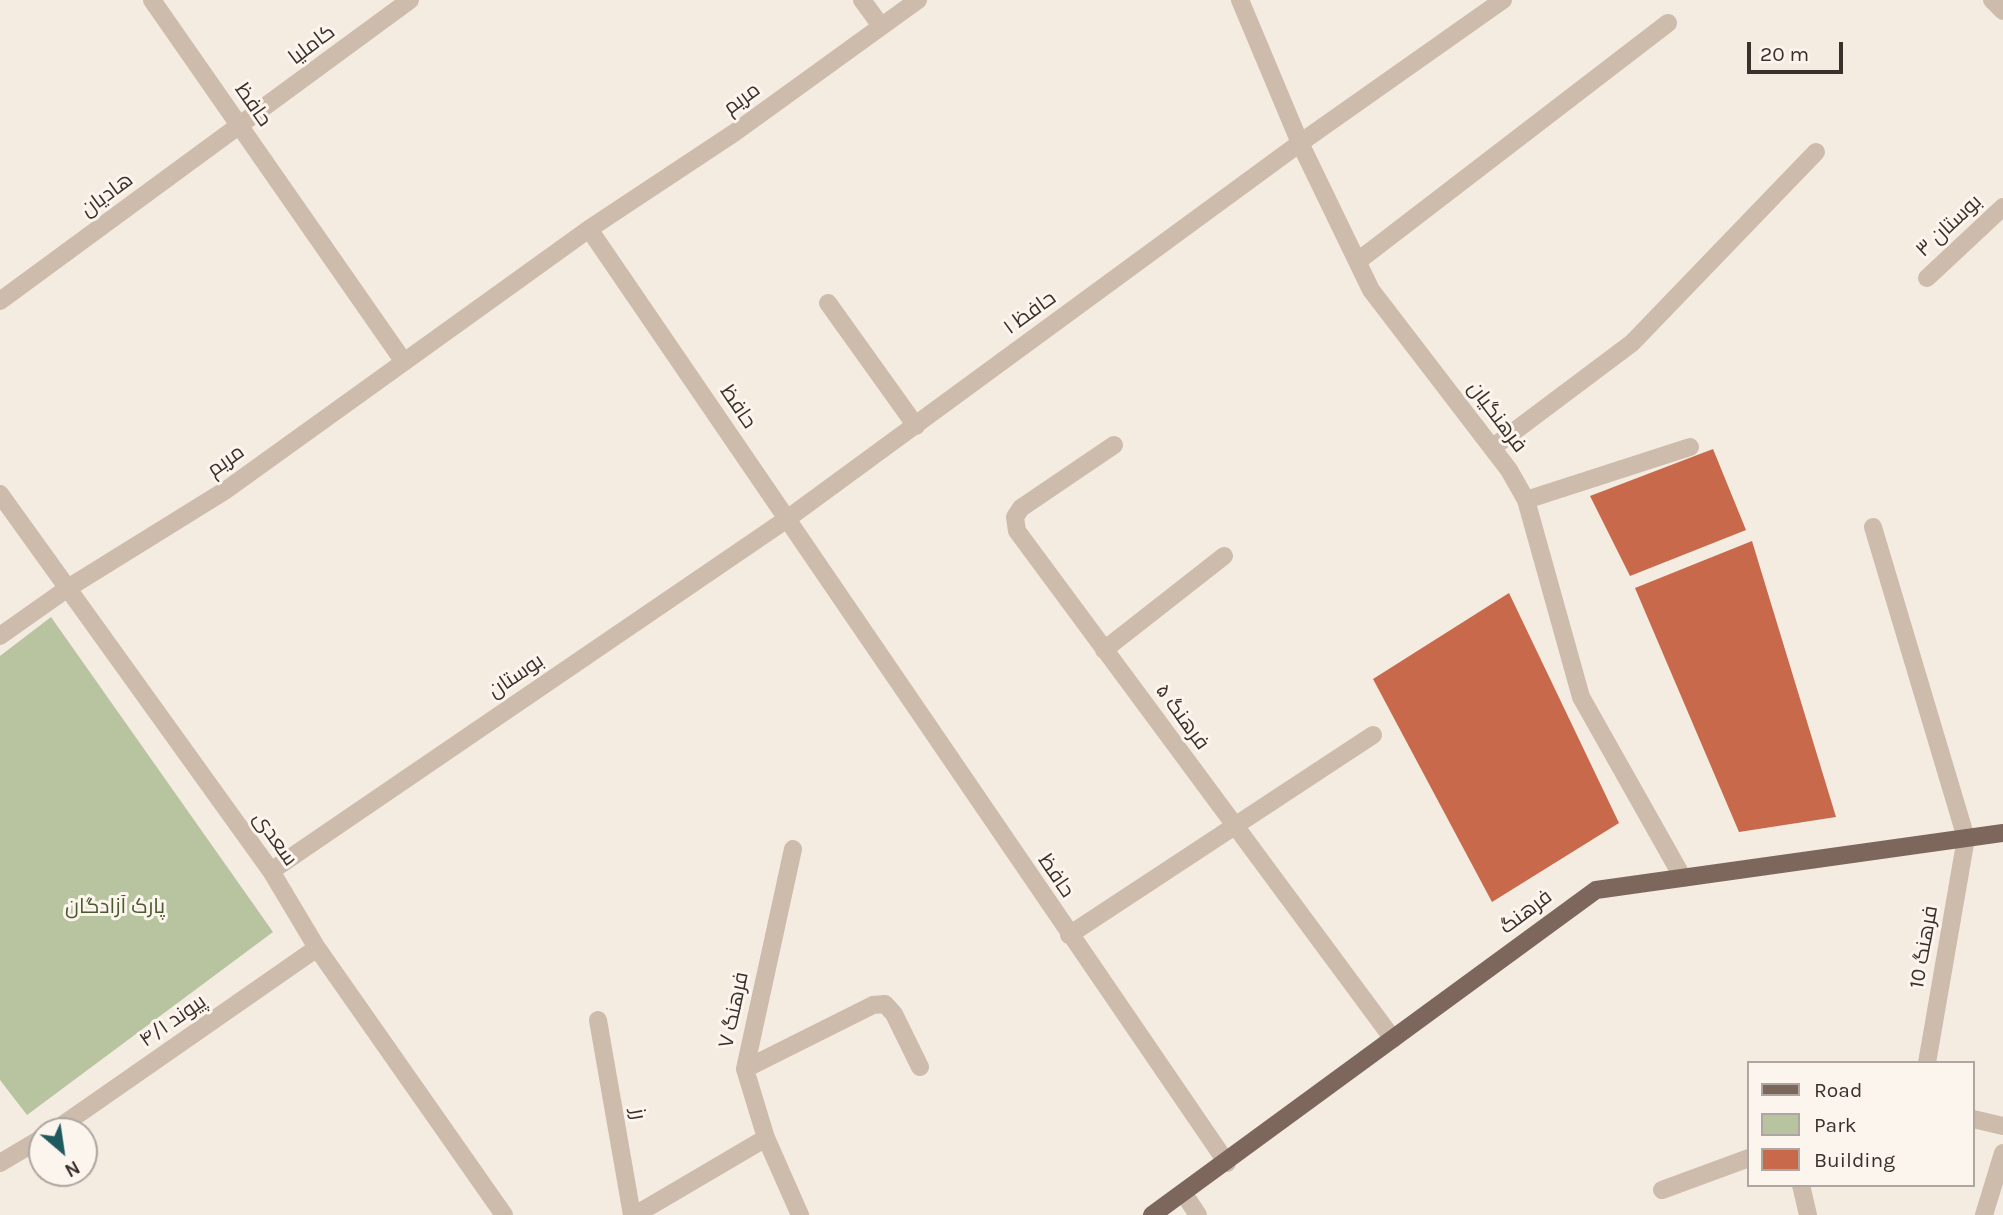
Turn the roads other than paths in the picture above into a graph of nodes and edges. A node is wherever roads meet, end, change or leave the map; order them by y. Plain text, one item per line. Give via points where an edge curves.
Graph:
1 (152, 0) edge
2 (410, 0) edge
3 (862, 0) edge
4 (918, 0) edge
5 (1240, 0) edge
6 (1503, 0) edge
7 (1993, 0) edge
8 (2003, 11) edge
9 (1668, 23) dead end
10 (881, 26) junction
11 (240, 127) junction
12 (1300, 144) junction
13 (1816, 152) dead end
14 (2003, 207) edge
15 (589, 229) junction
16 (1358, 261) junction
17 (1927, 278) dead end
18 (0, 301) edge
19 (828, 303) dead end
20 (404, 362) junction
21 (916, 426) junction
22 (1114, 445) dead end
23 (1690, 447) dead end
24 (1492, 448) junction
25 (0, 494) edge
26 (1526, 500) junction
27 (787, 519) junction
28 (1873, 527) dead end
29 (1224, 556) dead end
30 (68, 588) junction
31 (0, 636) edge
32 (1104, 650) junction
33 (1373, 735) dead end
34 (1235, 828) junction
35 (2003, 833) edge
36 (1966, 838) junction
37 (793, 849) dead end
38 (271, 871) junction
39 (1683, 878) junction
40 (1069, 935) junction
41 (317, 948) junction
42 (598, 1020) dead end
43 (1394, 1039) junction
44 (1927, 1061) edge
45 (920, 1067) dead end
46 (745, 1069) junction
47 (74, 1117) edge
48 (1975, 1119) edge
49 (2003, 1126) edge
50 (766, 1138) junction
51 (28, 1146) edge
52 (2003, 1153) edge
53 (1748, 1158) edge
54 (0, 1163) edge
55 (1227, 1163) junction
56 (1801, 1187) edge
57 (1662, 1190) dead end
58 (1184, 1194) junction
59 (504, 1215) edge
60 (634, 1215) edge
61 (800, 1215) edge
62 (1152, 1215) edge
63 (1198, 1215) edge
64 (1808, 1215) edge
65 (1984, 1215) edge

1 - 11 street, حافظ
2 - 11 street, کاملیا
3 - 10 street
4 - 10 street, مریم
5 - 12 street, فرهنگیان
6 - 12 street, حافظ ۱
7 - 8 street
9 - 16 street
10 - 15 street, مریم via 734,134
11 - 18 street, هادیان
11 - 20 street, حافظ
12 - 16 street, فرهنگیان
12 - 21 street, حافظ ۱
13 - 24 street via 1632,343
14 - 17 street, بوستان ۳
15 - 20 street
15 - 27 street, حافظ
16 - 24 street, فرهنگیان via 1371,290
19 - 21 street
20 - 30 street, مریم via 226,491
21 - 27 street, حافظ ۱
22 - 32 street, فرهنگ ۵ via 1014,517 1017,531
23 - 26 street
24 - 26 street, فرهنگیان
25 - 30 street, سعدی
26 - 39 street, فرهنگیان via 1581,697
27 - 38 street, بوستان
27 - 40 street, حافظ
28 - 36 street
29 - 32 street
30 - 31 street, مریم
30 - 38 street, سعدی
32 - 34 street, فرهنگ ۵
33 - 34 street
34 - 40 street
34 - 43 street, فرهنگ ۵
35 - 36 main road, فرهنگ
36 - 39 main road, فرهنگ
36 - 44 street, فرهنگ 10
37 - 46 street, فرهنگ ۷
38 - 41 street, سعدی
39 - 43 main road, فرهنگ via 1606,887 1585,895
40 - 55 street, حافظ
41 - 47 street, پیوند ۴/۱
41 - 59 street, سعدی
42 - 60 street, رز
43 - 55 main road, فرهنگ
45 - 46 street via 885,1004 873,1005
46 - 50 street, فرهنگ ۷
48 - 49 street
50 - 60 street
50 - 61 street, فرهنگ ۷
51 - 54 street
52 - 65 street
53 - 57 street
55 - 58 main road, فرهنگ
56 - 64 street
58 - 62 main road, فرهنگ
58 - 63 street

